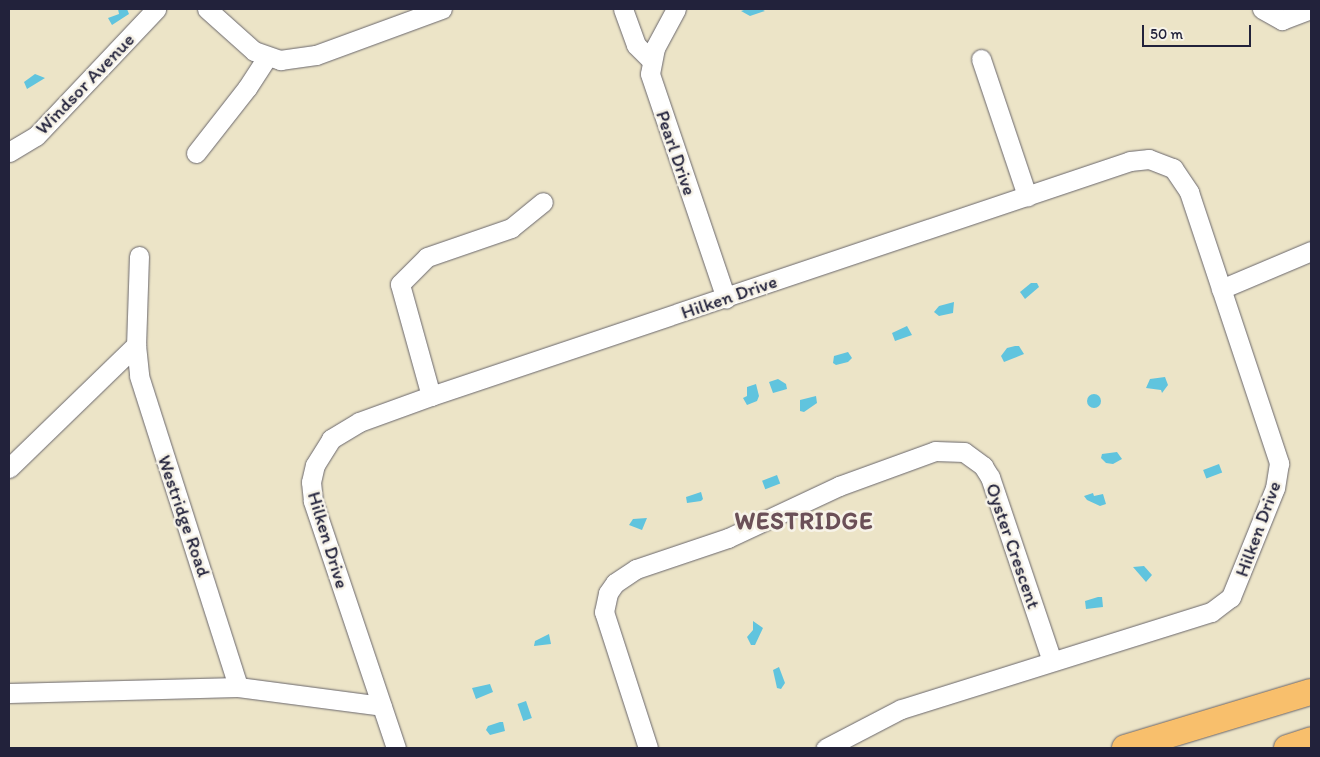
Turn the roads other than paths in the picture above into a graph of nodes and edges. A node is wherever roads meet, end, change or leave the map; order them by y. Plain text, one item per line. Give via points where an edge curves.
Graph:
1 (156, 9) edge
2 (207, 9) edge
3 (442, 9) edge
4 (623, 9) edge
5 (676, 9) edge
6 (1262, 9) edge
7 (1311, 9) edge
8 (266, 57) junction
9 (981, 59) dead end
10 (652, 60) junction
11 (9, 152) edge
12 (196, 153) dead end
13 (1027, 196) junction
14 (542, 202) dead end
15 (1311, 251) edge
16 (139, 256) dead end
17 (1221, 289) junction
18 (726, 298) junction
19 (136, 345) junction
20 (431, 396) junction
21 (9, 468) edge
22 (1052, 661) junction
23 (238, 687) junction
24 (1311, 692) edge
25 (9, 693) edge
26 (382, 706) junction
27 (1311, 707) edge
28 (1311, 740) edge
29 (396, 748) edge
30 (648, 748) edge
31 (826, 748) edge
32 (1125, 748) edge
33 (1178, 748) edge
34 (1287, 748) edge

1 - 11 street, Windsor Avenue via 36,136
2 - 8 street
3 - 8 street via 316,55 280,60
4 - 10 street via 636,45
5 - 10 street, Pearl Drive
6 - 7 street via 1282,20
8 - 12 street via 247,88
9 - 13 street
10 - 18 street, Pearl Drive via 654,87
13 - 17 street, Hilken Drive via 1130,161 1162,162 1173,168 1186,186
13 - 18 street, Hilken Drive
14 - 20 street via 511,228 427,257 400,284
15 - 17 street
16 - 19 street, Westridge Road
17 - 22 street, Hilken Drive via 1279,463 1275,488 1238,585 1223,605 1212,612
18 - 20 street, Hilken Drive
19 - 21 street
19 - 23 street, Westridge Road via 139,376
20 - 26 street, Hilken Drive via 343,430 321,450 311,482 313,502
22 - 30 street, Oyster Crescent via 990,477 983,466 964,452 934,451 839,486 728,538 636,569 615,583 608,593 604,612
22 - 31 street, Hilken Drive via 901,709
23 - 25 street
23 - 26 street
24 - 32 highway
26 - 29 street, Hilken Drive
27 - 33 highway
28 - 34 highway

